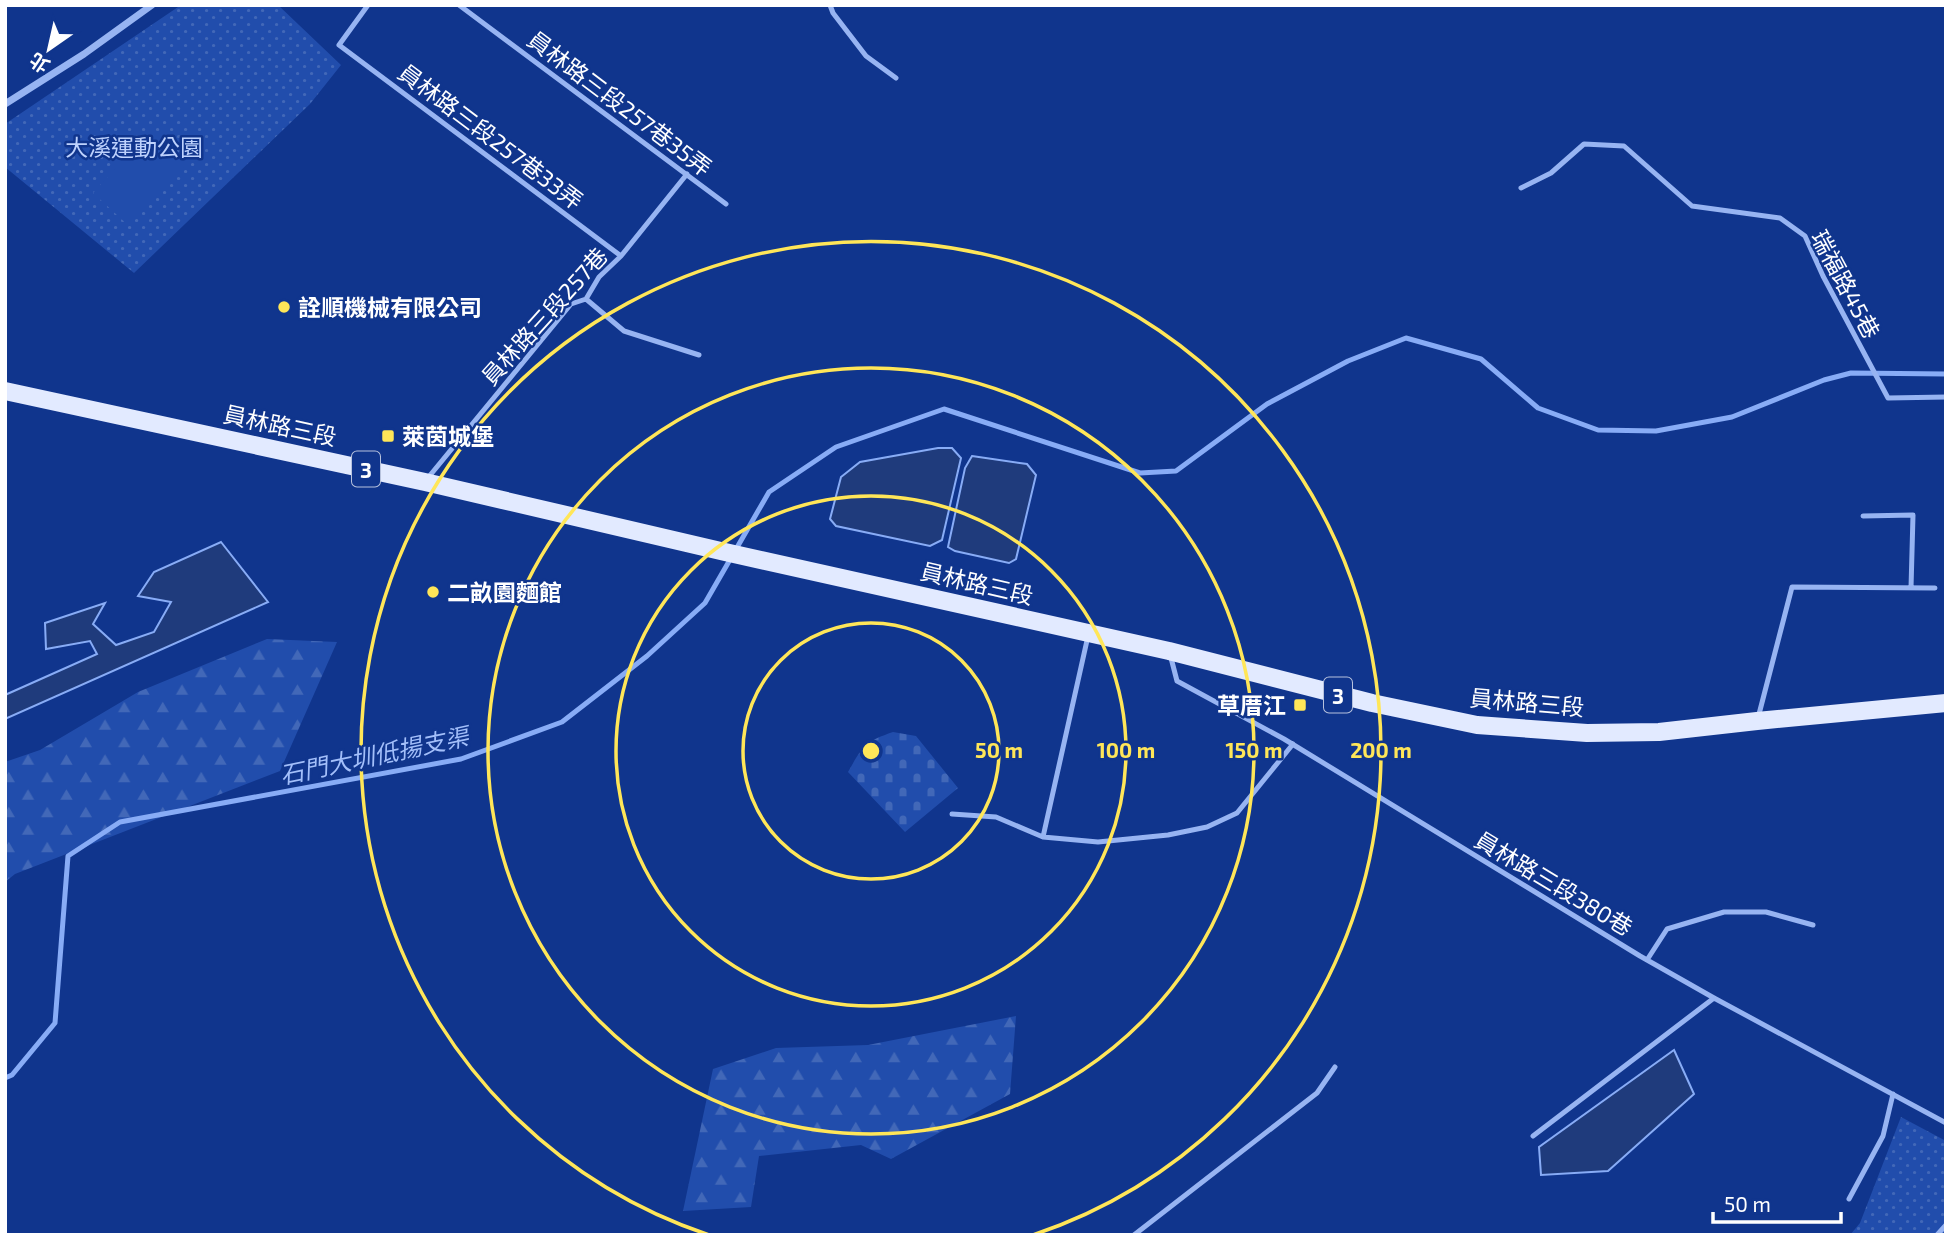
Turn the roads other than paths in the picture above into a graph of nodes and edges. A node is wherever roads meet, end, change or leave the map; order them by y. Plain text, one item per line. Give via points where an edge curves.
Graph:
1 (152, 5) edge
2 (368, 5) edge
3 (460, 5) edge
4 (830, 5) edge
5 (897, 78) dead end
6 (5, 104) edge
7 (687, 174) junction
8 (1521, 188) dead end
9 (726, 204) dead end
10 (621, 256) junction
11 (586, 299) junction
12 (699, 355) dead end
13 (5, 391) edge
14 (1946, 397) edge
15 (425, 482) junction
16 (1863, 516) dead end
17 (1911, 588) junction
18 (1935, 588) dead end
19 (1089, 633) junction
20 (1169, 651) junction
21 (1946, 703) edge
22 (1757, 720) junction
23 (1293, 744) junction
24 (952, 814) dead end
25 (1043, 837) junction
26 (1813, 925) dead end
27 (1647, 960) junction
28 (1714, 998) junction
29 (1335, 1067) dead end
30 (1893, 1094) junction
31 (1945, 1121) edge
32 (1533, 1136) dead end
33 (1849, 1199) dead end
34 (1946, 1225) edge
35 (1134, 1235) edge
36 (1937, 1235) edge

1 - 6 street
2 - 10 lane, 員林路三段257巷33弄 via 339,45
3 - 7 lane, 員林路三段257巷35弄
4 - 5 lane via 866,56
7 - 9 lane, 員林路三段257巷35弄
7 - 10 lane, 員林路三段257巷
8 - 14 lane, 瑞福路45巷 via 1551,173 1584,144 1624,146 1692,206 1780,218 1805,236 1888,398
10 - 11 lane, 員林路三段257巷 via 599,277
11 - 12 lane via 624,331
11 - 15 lane, 員林路三段257巷 via 571,304
13 - 15 main road, 員林路三段 / 3
15 - 19 main road, 員林路三段 / 3
16 - 17 lane via 1913,515
17 - 18 lane
17 - 22 lane via 1792,587
19 - 20 main road, 員林路三段 / 3
19 - 25 lane
20 - 22 main road, 員林路三段 / 3 via 1372,704 1477,725 1659,732
20 - 23 lane, 員林路三段380巷 via 1177,681
21 - 22 main road, 員林路三段 / 3
23 - 25 lane via 1237,813 1206,827 1098,842
23 - 27 lane, 員林路三段380巷
24 - 25 lane via 996,817
26 - 27 lane via 1766,912 1724,912 1667,929
27 - 28 lane, 員林路三段380巷
28 - 30 lane, 員林路三段380巷
28 - 32 lane
29 - 35 lane via 1317,1094
30 - 31 lane, 員林路三段380巷
30 - 33 lane via 1883,1136
34 - 36 lane

